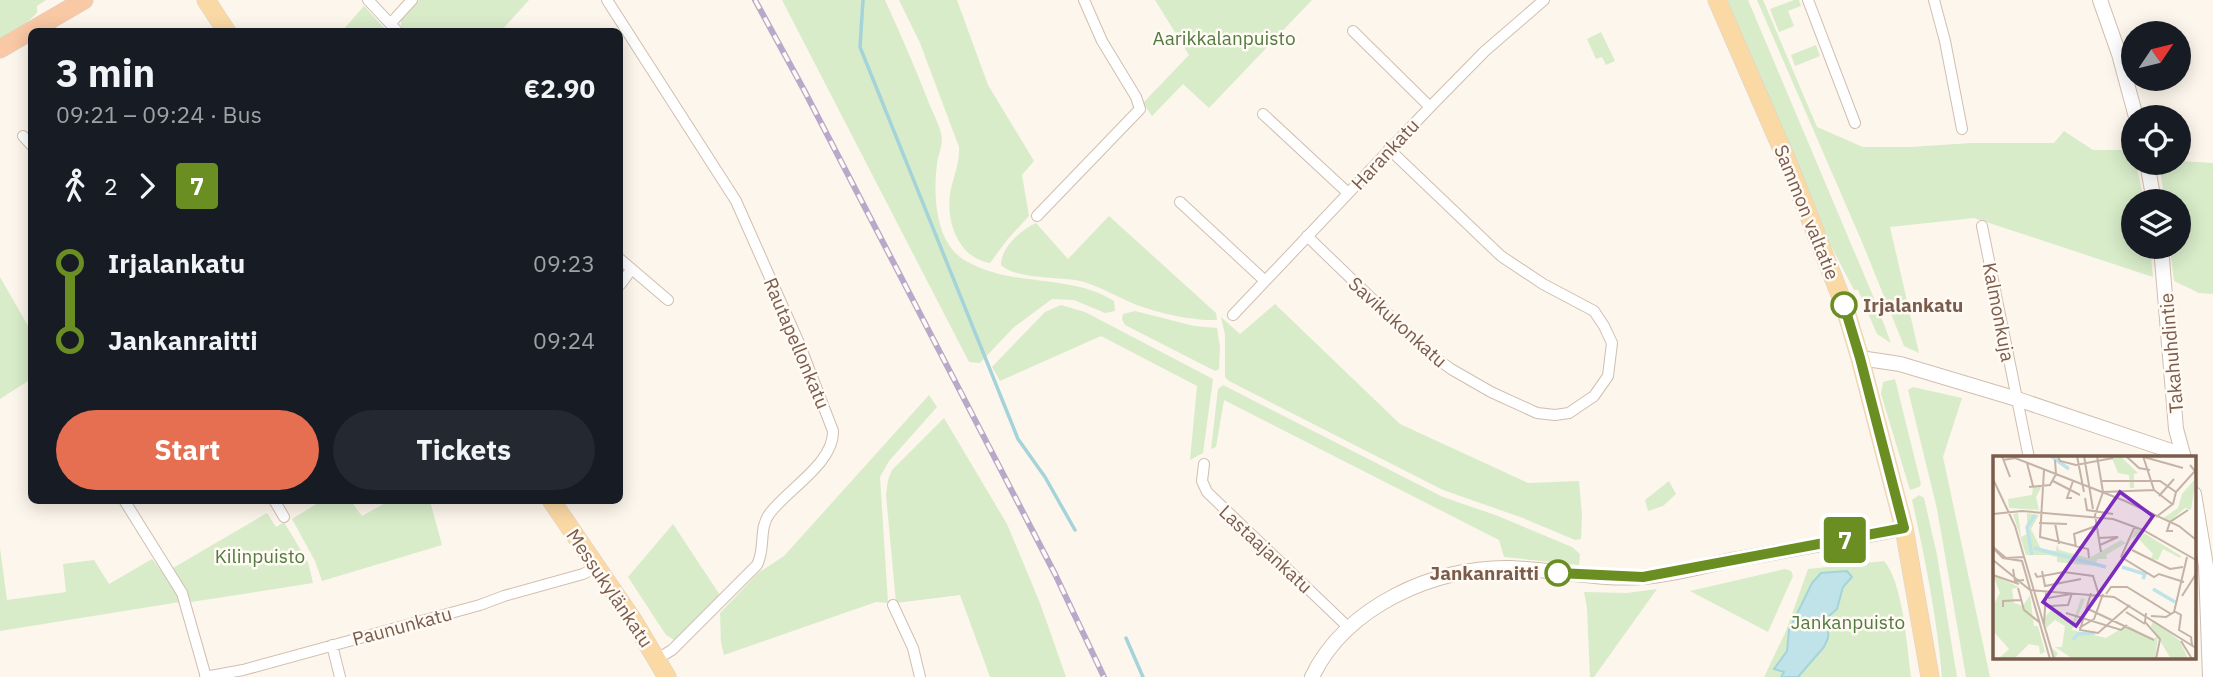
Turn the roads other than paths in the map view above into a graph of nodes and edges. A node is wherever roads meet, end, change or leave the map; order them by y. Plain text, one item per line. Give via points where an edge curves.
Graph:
1 (84, 0) edge
2 (205, 0) edge
3 (368, 0) edge
4 (412, 0) edge
5 (607, 0) edge
6 (1084, 0) edge
7 (1717, 0) edge
8 (1808, 0) edge
9 (1934, 0) edge
10 (2100, 0) edge
11 (1539, 2) edge
12 (394, 27) edge
13 (36, 28) edge
14 (224, 28) edge
15 (1353, 31) dead end
16 (28, 33) edge
17 (0, 49) edge
18 (2133, 105) edge
19 (1430, 107) junction
20 (1263, 114) dead end
21 (1855, 123) dead end
22 (1962, 129) dead end
23 (23, 136) dead end
24 (28, 142) edge
25 (1389, 149) junction
26 (1348, 193) junction
27 (1180, 202) dead end
28 (1037, 216) dead end
29 (1982, 226) dead end
30 (1307, 236) junction
31 (2162, 259) edge
32 (623, 262) edge
33 (631, 270) junction
34 (1264, 280) junction
35 (623, 281) edge
36 (668, 300) dead end
37 (1233, 315) dead end
38 (1860, 358) junction
39 (2017, 399) junction
40 (2029, 456) edge
41 (2181, 456) edge
42 (2184, 456) edge
43 (1204, 464) dead end
44 (126, 504) edge
45 (276, 504) edge
46 (554, 504) edge
47 (2196, 506) edge
48 (284, 517) dead end
49 (1904, 528) junction
50 (597, 567) junction
51 (892, 605) dead end
52 (1348, 627) junction
53 (332, 645) junction
54 (657, 659) junction
55 (206, 677) edge
56 (340, 677) edge
57 (667, 677) edge
58 (920, 677) edge
59 (1312, 677) edge
60 (1930, 677) edge
61 (2210, 677) edge

1 - 13 highway
2 - 14 main road
3 - 12 street
4 - 12 street
5 - 54 street, Rautapellonkatu via 736,201 833,431 820,463 766,518 757,565 672,650
6 - 28 street via 1140,109
7 - 38 main road, Sammon valtatie via 1798,188
8 - 21 street
9 - 22 street
10 - 18 street
11 - 19 street, Harankatu
15 - 19 street
16 - 17 highway
19 - 25 street, Harankatu
20 - 26 street
23 - 24 street
25 - 26 street, Harankatu
25 - 30 street, Savikukonkatu via 1501,256 1594,311 1612,343 1608,376 1594,396 1555,415 1537,413 1491,392 1426,351
26 - 30 street, Harankatu
27 - 34 street
29 - 39 street, Kalmonkuja
30 - 34 street, Harankatu
31 - 42 street, Takahuhdintie via 2176,429
32 - 33 street
33 - 35 street
33 - 36 street
34 - 37 street, Harankatu
38 - 39 street via 1900,364
38 - 49 main road, Sammon valtatie
39 - 40 street, Kalmonkuja
39 - 41 street
43 - 52 street, Lastaajankatu via 1202,481 1207,492
44 - 55 street via 181,593
45 - 48 street
46 - 50 main road, Messukylänkatu
47 - 61 street via 2206,566
49 - 52 street via 1643,577 1511,568 1460,573 1400,594
49 - 60 main road, Sammon valtatie
50 - 53 street, Paununkatu
50 - 54 main road, Messukylänkatu
51 - 58 street via 913,648
52 - 59 street
53 - 55 street, Paununkatu
53 - 56 street
54 - 57 main road, Messukylänkatu

